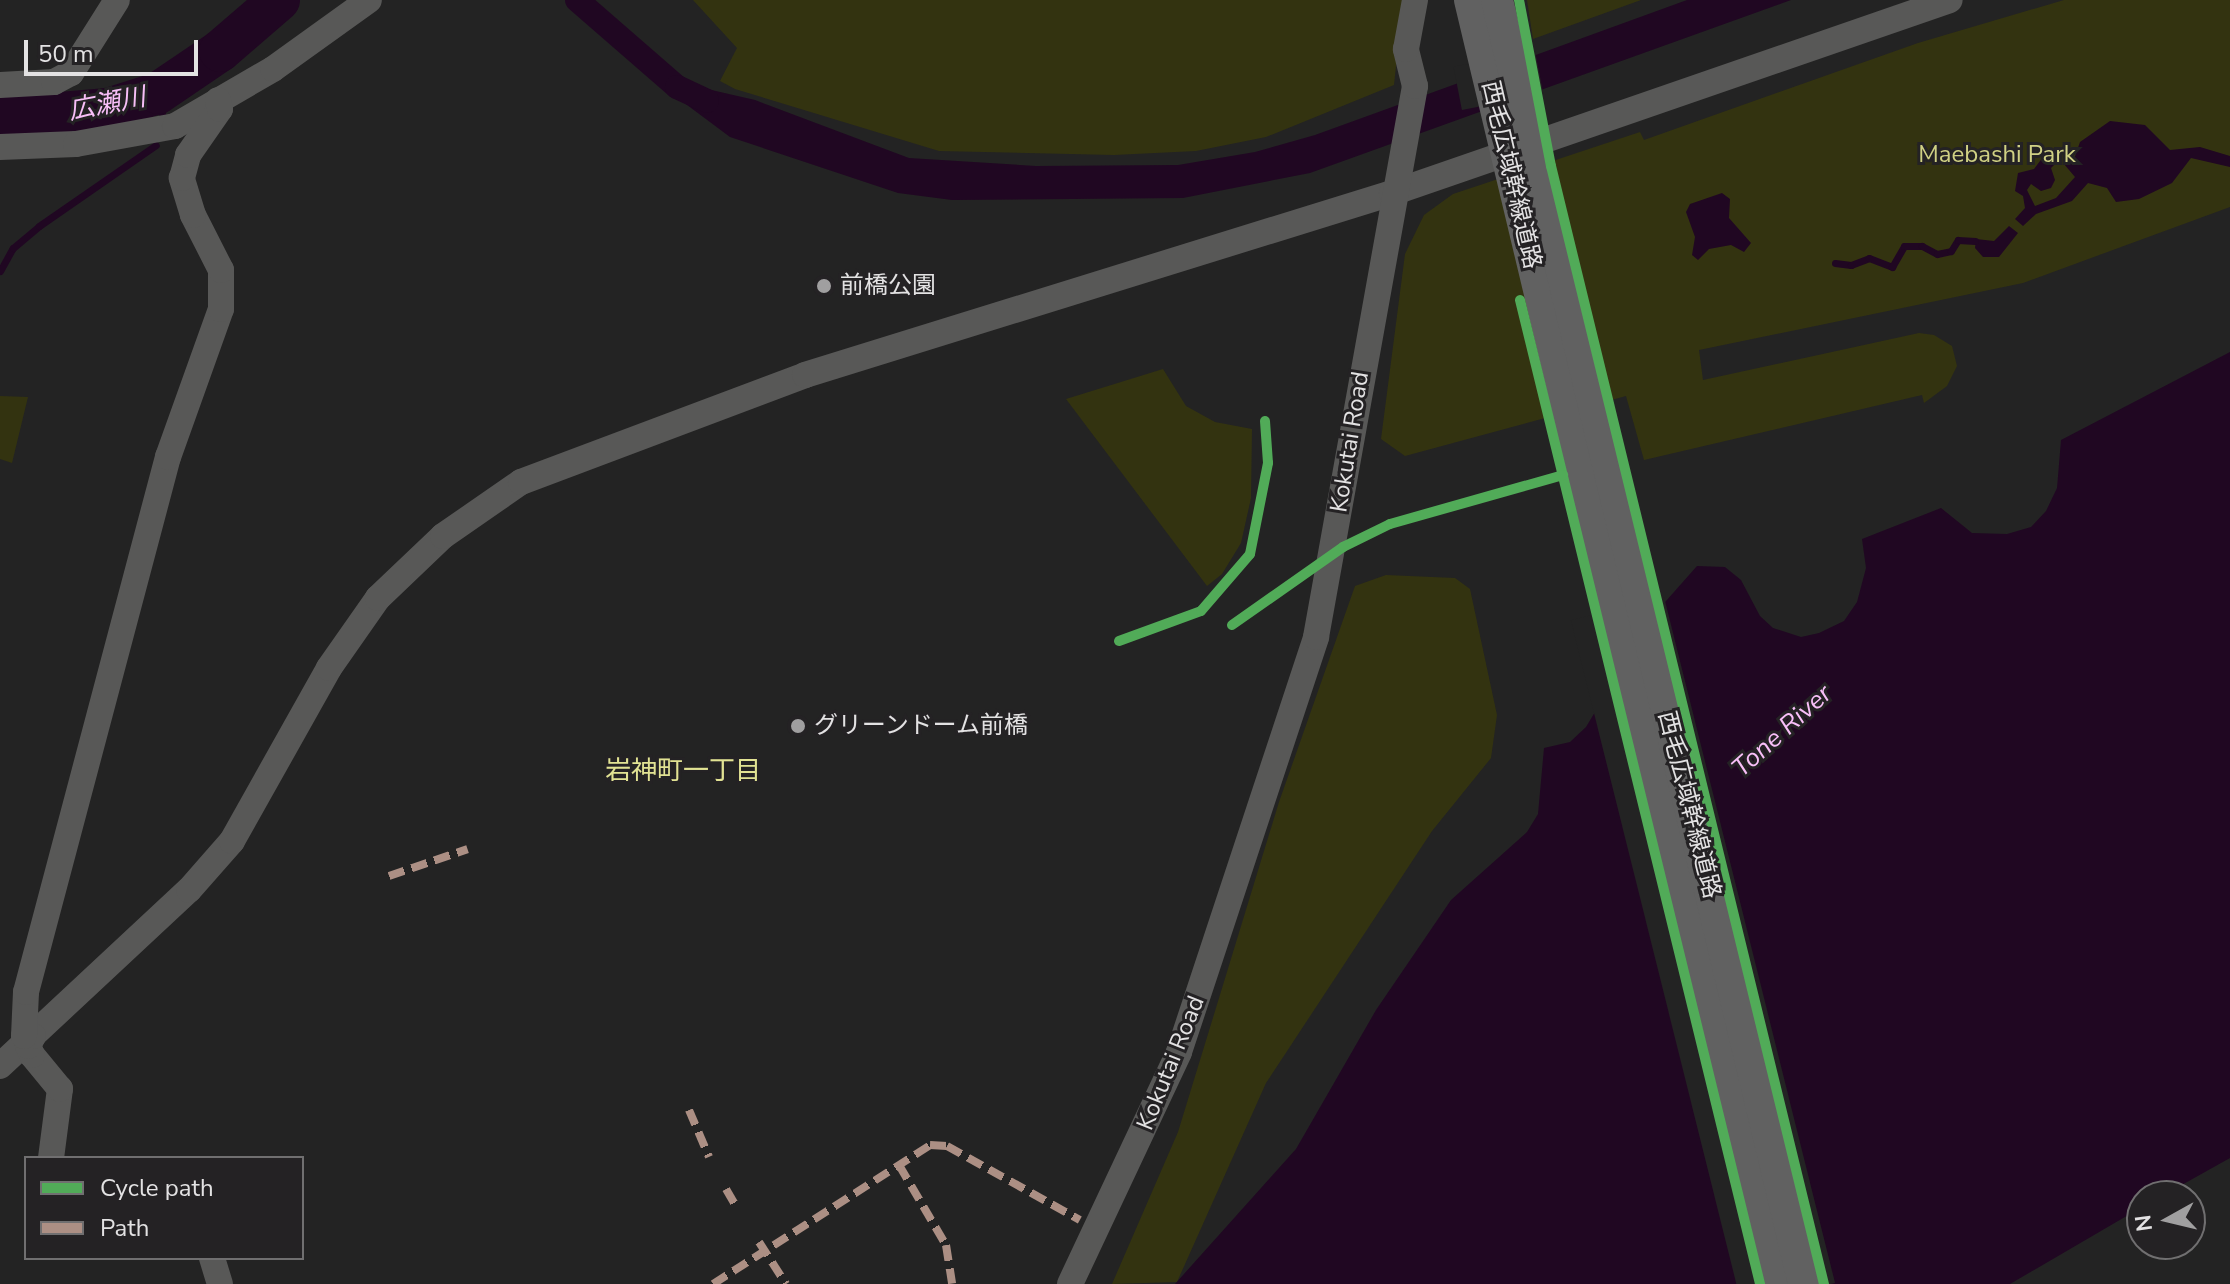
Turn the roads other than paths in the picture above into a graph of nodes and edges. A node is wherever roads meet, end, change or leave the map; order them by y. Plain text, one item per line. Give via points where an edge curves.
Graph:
1 (117, 0) edge
2 (369, 0) edge
3 (1415, 0) edge
4 (1428, 0) edge
5 (1470, 0) edge
6 (1497, 0) edge
7 (1950, 0) edge
8 (1413, 76) junction
9 (0, 85) edge
10 (218, 100) junction
11 (0, 147) edge
12 (1392, 193) junction
13 (33, 1036) junction
14 (0, 1066) edge
15 (51, 1156) edge
16 (213, 1260) edge
17 (220, 1284) edge
18 (1070, 1284) edge
19 (1776, 1284) edge
20 (1804, 1284) edge

1 - 9 street via 71,73 54,82
2 - 10 street via 273,69
3 - 8 street via 1406,49
4 - 8 street
5 - 19 main road, 西毛広域幹線道路, bridge
6 - 20 main road, 西毛広域幹線道路, bridge
7 - 12 street
8 - 12 street, Kokutai Road via 1405,145
10 - 11 street via 153,133
10 - 13 street via 220,109 188,155 182,178 193,215 221,270 221,309 168,457 26,992 24,1036
12 - 13 street via 805,375 521,482 443,536 378,598 329,668 235,838 189,890
12 - 18 street, Kokutai Road via 1328,585 1312,650 1179,1052
13 - 14 street
13 - 15 street via 28,1046 32,1055 57,1081 62,1098
16 - 17 street

